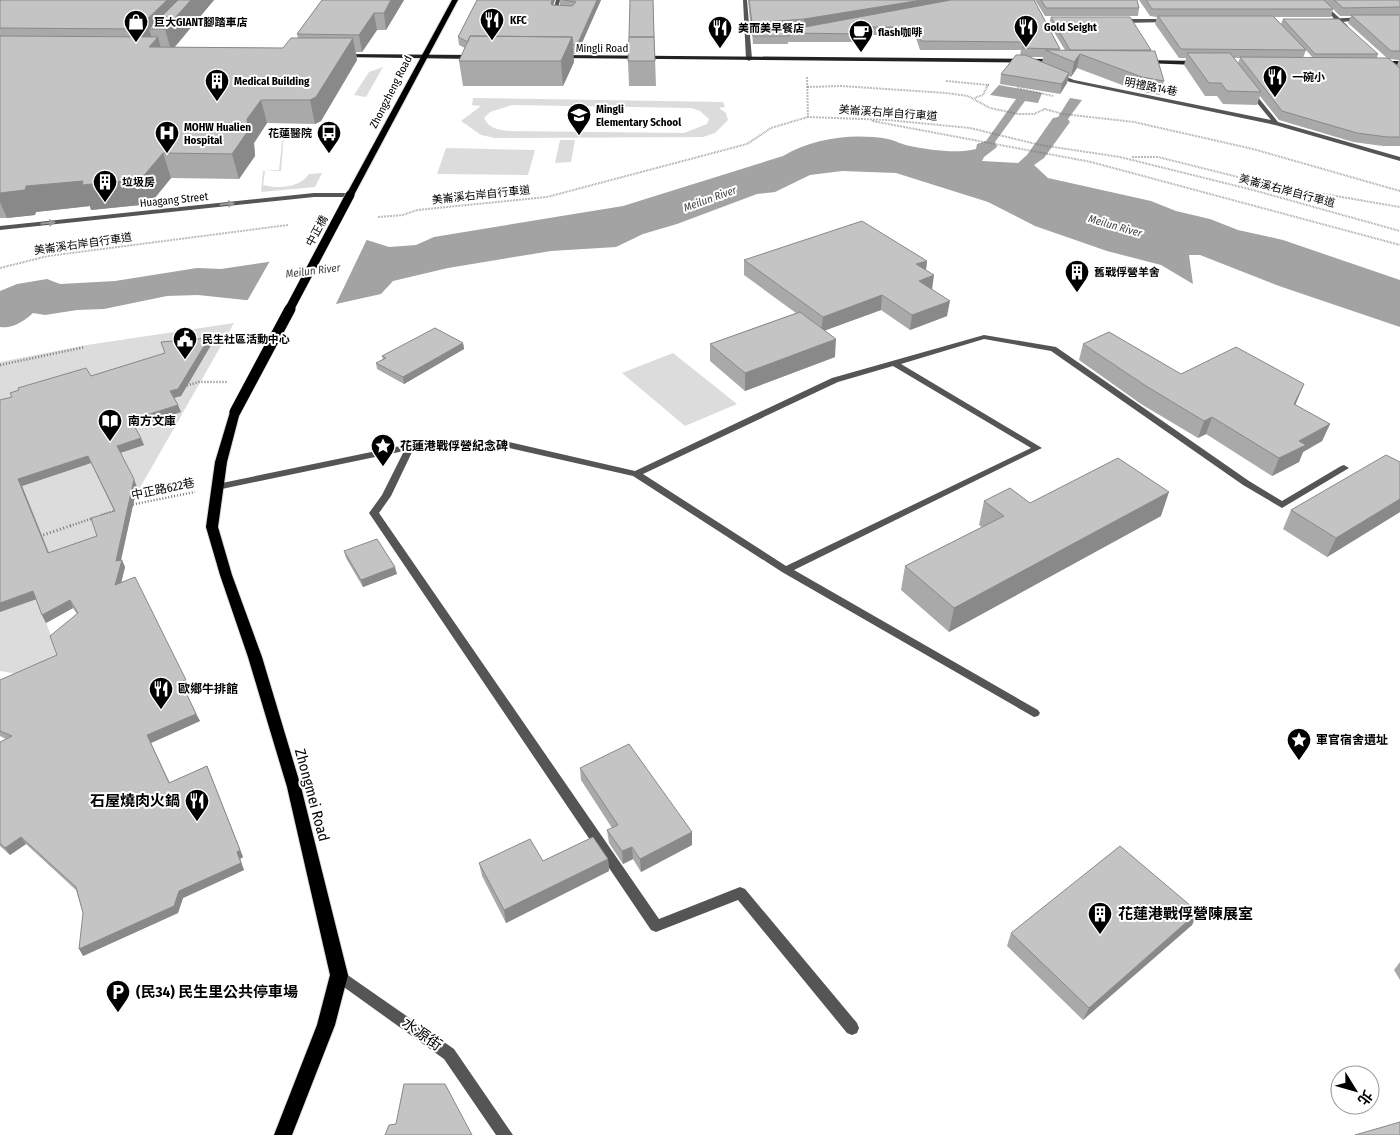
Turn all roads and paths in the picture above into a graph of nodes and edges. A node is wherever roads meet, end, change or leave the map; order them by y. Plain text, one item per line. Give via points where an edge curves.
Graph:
1 (455, 0) edge
2 (558, 0) edge
3 (745, 0) edge
4 (1317, 0) edge
5 (573, 10) edge
6 (1366, 19) edge
7 (1339, 20) junction
8 (1111, 21) edge
9 (1130, 21) junction
10 (1178, 21) edge
11 (1319, 22) edge
12 (1135, 28) edge
13 (1352, 32) edge
14 (757, 34) edge
15 (747, 35) junction
16 (1155, 55) edge
17 (336, 56) edge
18 (423, 57) junction
19 (477, 57) edge
20 (552, 57) edge
21 (749, 58) junction
22 (1376, 60) edge
23 (1066, 61) edge
24 (1026, 62) junction
25 (1142, 62) edge
26 (1159, 62) junction
27 (1203, 63) edge
28 (1384, 63) junction
29 (1400, 63) edge
30 (1041, 68) edge
31 (1049, 72) edge
32 (1394, 72) edge
33 (807, 74) dead end
34 (988, 85) dead end
35 (807, 87) junction
36 (1247, 87) edge
37 (973, 99) junction
38 (808, 117) junction
39 (862, 119) junction
40 (1276, 123) junction
41 (1132, 157) dead end
42 (1400, 159) edge
43 (1400, 191) edge
44 (350, 195) junction
45 (1400, 207) edge
46 (378, 217) dead end
47 (288, 225) dead end
48 (0, 228) edge
49 (1400, 231) edge
50 (1400, 245) edge
51 (0, 268) edge
52 (85, 348) dead end
53 (894, 363) junction
54 (0, 365) edge
55 (250, 382) junction
56 (181, 388) edge
57 (410, 447) junction
58 (221, 462) joint
59 (1344, 468) dead end
60 (636, 474) junction
61 (217, 487) junction
62 (36, 538) edge
63 (786, 570) junction
64 (1034, 713) dead end
65 (339, 975) junction
66 (852, 1028) dead end
67 (283, 1135) edge
68 (505, 1135) edge

1 - 18 main road, Zhongzheng Road
2 - 5 street via 554,10
3 - 15 street
4 - 7 street
6 - 7 street
7 - 11 street
7 - 13 street
8 - 9 street
9 - 10 street
9 - 12 street
14 - 15 street
15 - 21 street
16 - 26 street
17 - 18 street
18 - 19 street
18 - 44 main road, Zhongzheng Road
20 - 21 street, Mingli Road
21 - 24 street, Mingli Road
22 - 28 street
23 - 24 street, Mingli Road
24 - 30 street
25 - 26 street
26 - 27 street
28 - 29 street
28 - 32 street
31 - 40 street, 明禮路14巷 via 1072,81
33 - 35 path
34 - 37 path via 983,95
35 - 37 path via 946,92
35 - 38 path
36 - 40 street
37 - 43 path via 990,108 1018,114 1034,114 1045,109 1134,122 1253,149
38 - 39 path, 美崙溪右岸自行車道
38 - 46 path, 美崙溪右岸自行車道 via 771,128 747,144 547,197
39 - 49 path, 美崙溪右岸自行車道 via 970,128 1040,145 1120,157
39 - 50 path via 1091,162
40 - 42 street, 明禮路14巷
41 - 45 path via 1158,157 1266,184
48 -> 44 street, Huagang Street via 314,195
44 - 55 main road, 中正橋, bridge
47 - 51 path, 美崙溪右岸自行車道 via 48,256
52 - 54 path
53 - 59 street via 984,337 1053,349 1282,505
53 - 60 street via 835,380
53 - 63 street via 1038,448
55 - 56 path via 199,382
55 - 58 main road, 中正橋, bridge via 235,412
57 - 60 street via 500,443
57 - 61 street
57 - 66 street via 374,513 656,926 740,893
58 - 61 main road, Zhongmei Road
60 - 63 street
61 - 62 path, 中正路622巷 via 132,504
61 - 65 main road, Zhongmei Road via 212,527 294,787
63 - 64 street
65 - 67 main road, Zhongmei Road via 326,1025
65 - 68 street, 水源街 via 449,1054

